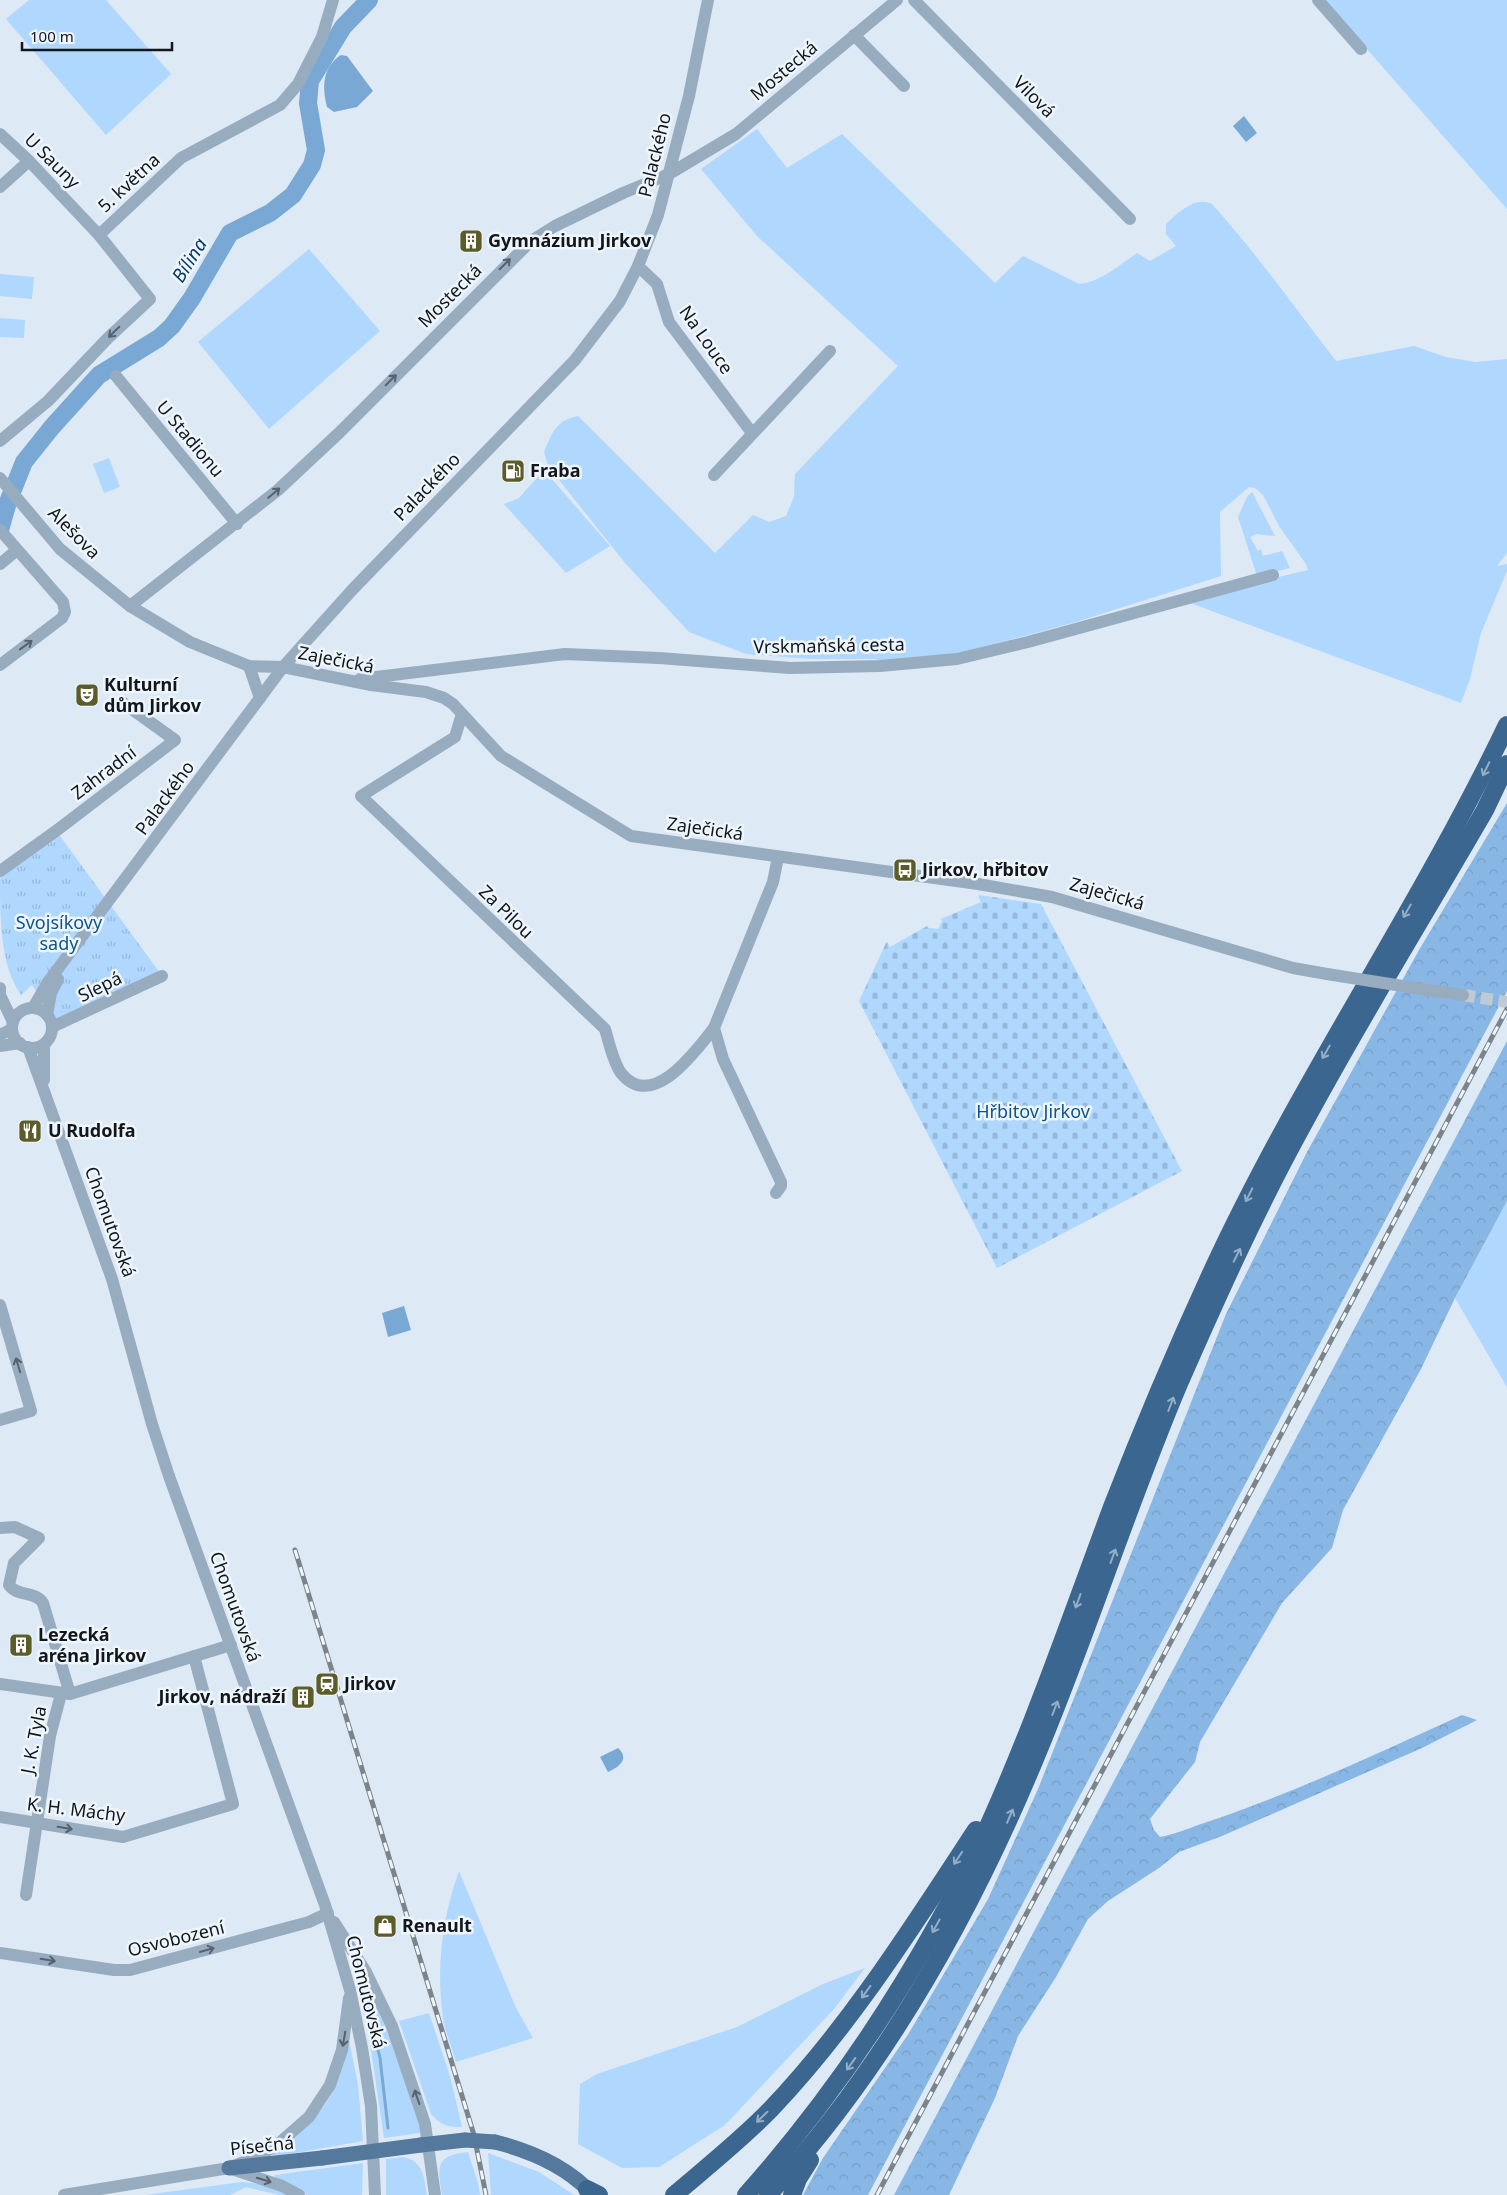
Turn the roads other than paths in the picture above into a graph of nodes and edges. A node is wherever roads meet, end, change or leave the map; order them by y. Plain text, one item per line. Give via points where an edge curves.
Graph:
1 (333, 0) edge
2 (708, 0) edge
3 (897, 0) edge
4 (914, 0) edge
5 (1318, 0) edge
6 (854, 35) junction
7 (1361, 50) dead end
8 (904, 86) dead end
9 (0, 134) edge
10 (29, 162) junction
11 (669, 174) junction
12 (0, 187) edge
13 (1130, 219) dead end
14 (99, 235) junction
15 (638, 266) junction
16 (830, 351) dead end
17 (116, 376) dead end
18 (752, 433) junction
19 (0, 441) edge
20 (714, 475) dead end
21 (0, 478) edge
22 (237, 524) junction
23 (2, 533) edge
24 (17, 550) junction
25 (0, 564) edge
26 (1273, 575) dead end
27 (130, 606) junction
28 (0, 665) edge
29 (249, 666) junction
30 (283, 668) junction
31 (345, 681) junction
32 (260, 698) junction
33 (122, 702) dead end
34 (462, 714) junction
35 (1507, 725) edge
36 (1507, 764) edge
37 (778, 857) junction
38 (0, 871) edge
39 (73, 952) junction
40 (162, 976) dead end
41 (0, 989) edge
42 (1462, 995) tunnel mouth
43 (28, 1009) junction
44 (47, 1015) junction
45 (13, 1026) junction
46 (52, 1027) junction
47 (714, 1028) junction
48 (0, 1035) edge
49 (44, 1044) junction
50 (24, 1045) junction
51 (0, 1046) edge
52 (45, 1095) junction
53 (776, 1193) dead end
54 (0, 1305) edge
55 (0, 1420) edge
56 (0, 1528) edge
57 (231, 1645) junction
58 (194, 1656) junction
59 (0, 1684) edge
60 (65, 1694) junction
61 (1026, 1740) junction
62 (0, 1817) edge
63 (37, 1824) junction
64 (26, 1895) dead end
65 (328, 1914) junction
66 (0, 1953) edge
67 (350, 1990) junction
68 (825, 2128) junction
69 (425, 2145) junction
70 (229, 2168) junction
71 (593, 2193) edge
72 (64, 2195) edge
73 (299, 2195) edge
74 (375, 2195) edge
75 (435, 2195) edge
76 (674, 2195) edge
77 (746, 2195) edge
78 (768, 2195) edge
79 (792, 2195) edge

1 - 14 street, 5. května via 322,37 298,84 280,105 181,158
2 - 11 street, Palackého
3 - 6 street, Mostecká
4 - 13 street, Vilová
5 - 7 street
6 - 8 street
6 - 11 street, Mostecká via 736,134
9 - 10 street, U Sauny
10 - 12 street
10 - 14 street, U Sauny
11 - 15 street, Palackého via 658,215
22 -> 11 street, Mostecká via 340,432 531,241 555,226
14 -> 19 street, 5. května via 150,299 48,401
15 - 18 street, Na Louce via 657,284 669,322
15 - 30 street, Palackého via 620,301 575,360 348,595
16 - 18 street
17 - 22 street, U Stadionu
18 - 20 street
21 - 27 street, Alešova via 60,549
22 - 27 street, Mostecká
23 - 24 street
24 - 25 street
28 -> 24 street via 62,618 64,612 63,602
26 - 31 street, Vrskmaňská cesta via 957,659 880,666 790,668 565,654
27 - 29 street, Zaječická via 190,642
29 - 30 street, Zaječická
29 - 32 street
30 - 31 street, Zaječická
30 - 32 street, Palackého
31 - 34 street, Zaječická via 426,692 444,698
32 - 39 street, Palackého
33 - 38 street, Zahradní via 175,740
34 - 37 street, Zaječická via 502,756 631,836
34 - 47 street, Za Pilou via 454,737 361,796 604,1029 620,1071 628,1079 645,1087 660,1083 700,1047
35 -> 61 highway via 1470,803 1289,1117 1214,1266 1113,1505
68 -> 36 highway via 899,2022 966,1907 1001,1838 1038,1753 1177,1390 1229,1273 1303,1124 1480,818
37 - 42 street, Zaječická, bridge via 1052,897 1293,968
37 - 47 street via 774,882
39 - 43 street, Palackého
39 - 44 street, Palackého via 51,993
40 - 46 street, Slepá
41 - 43 street, Chomutovská via 11,1002
41 - 45 street, Chomutovská
43 - 44 street, Chomutovská
43 - 45 street
44 - 46 street
45 - 48 street
45 - 50 street, Chomutovská
46 - 49 street, Chomutovská
47 - 53 street via 722,1059 781,1182
49 - 50 street
49 - 52 street, Chomutovská
50 - 51 street
50 - 52 street, Chomutovská
52 - 57 street, Chomutovská via 112,1280 152,1424
55 -> 54 street via 32,1411
56 - 60 street via 15,1527 39,1538 14,1563 10,1585 14,1591 38,1597 44,1603
57 - 58 street
57 - 65 street, Chomutovská
58 - 60 street
63 -> 58 street, K. H. Máchy via 124,1837 233,1804
59 - 60 street
60 - 63 street, J. K. Tyla via 50,1736
61 -> 76 highway via 978,1828 843,2023 771,2108
61 -> 77 highway via 973,1860 919,1957 854,2060
62 - 63 street, K. H. Máchy
63 - 64 street, J. K. Tyla
66 -> 65 street, Osvobození via 130,1970 309,1922
65 - 67 street, Chomutovská
69 -> 65 street via 423,2116 386,2011 348,1941
67 -> 70 street via 339,2062 318,2105 277,2145
67 - 74 street, Chomutovská via 370,2097
68 - 78 highway
68 - 79 highway
69 - 70 main road, Písečná, bridge
69 - 71 main road, Písečná, bridge via 465,2140 495,2142 546,2161 574,2177
69 - 75 street
70 - 72 street, Písečná
70 -> 73 street

